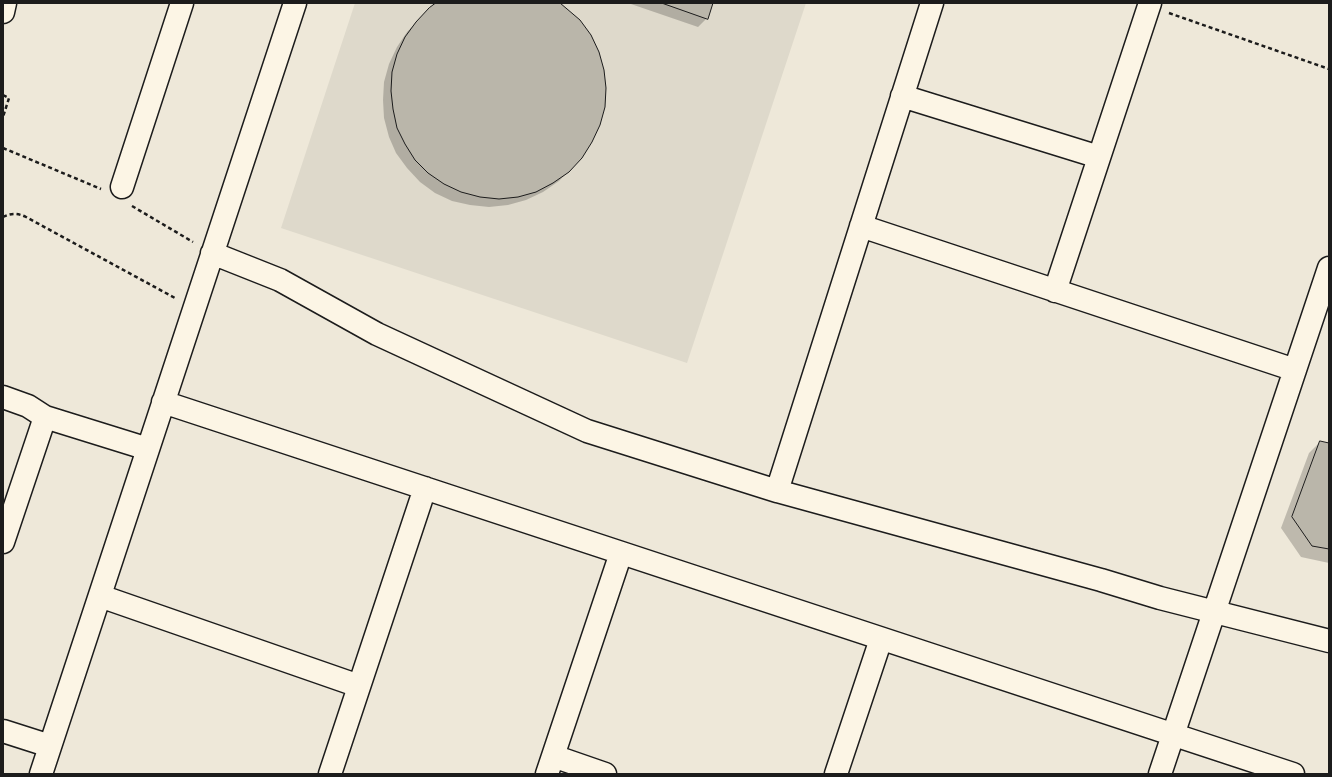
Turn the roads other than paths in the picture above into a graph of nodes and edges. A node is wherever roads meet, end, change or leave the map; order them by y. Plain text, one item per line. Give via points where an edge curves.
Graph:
1 (5, 3) edge
2 (182, 3) edge
3 (295, 3) edge
4 (932, 3) edge
5 (1150, 4) edge
6 (3, 12) edge
7 (902, 96) junction
8 (1099, 157) junction
9 (122, 187) dead end
10 (861, 226) junction
11 (212, 253) junction
12 (1329, 268) edge
13 (1055, 291) junction
14 (1320, 323) edge
15 (1295, 370) junction
16 (3, 398) edge
17 (163, 402) junction
18 (45, 417) junction
19 (148, 449) junction
20 (425, 488) junction
21 (777, 491) junction
22 (3, 542) edge
23 (621, 553) junction
24 (100, 596) junction
25 (1214, 612) junction
26 (881, 639) junction
27 (1329, 641) edge
28 (359, 686) junction
29 (3, 731) edge
30 (1173, 735) junction
31 (50, 746) junction
32 (550, 765) edge
33 (41, 774) edge
34 (330, 774) edge
35 (605, 774) edge
36 (836, 774) edge
37 (1160, 774) edge
38 (1292, 774) edge

1 - 6 main road
2 - 9 main road
3 - 11 main road
4 - 7 main road
5 - 8 main road
7 - 8 main road
7 - 10 main road
8 - 13 main road
10 - 13 main road
10 - 21 main road
11 - 17 main road
11 - 21 main road via 280,280 377,334 587,431
12 - 14 main road
13 - 15 main road
14 - 15 main road
15 - 25 main road
16 - 18 main road via 28,406
17 - 19 main road
17 - 20 main road
18 - 19 main road
18 - 22 main road
19 - 24 main road
20 - 23 main road
20 - 28 main road
21 - 25 main road
23 - 26 main road
23 - 32 main road
24 - 28 main road
24 - 31 main road
25 - 27 main road
25 - 30 main road
26 - 30 main road
26 - 36 main road
28 - 34 main road
29 - 31 main road
30 - 37 main road
30 - 38 main road
31 - 33 main road
32 - 35 main road

